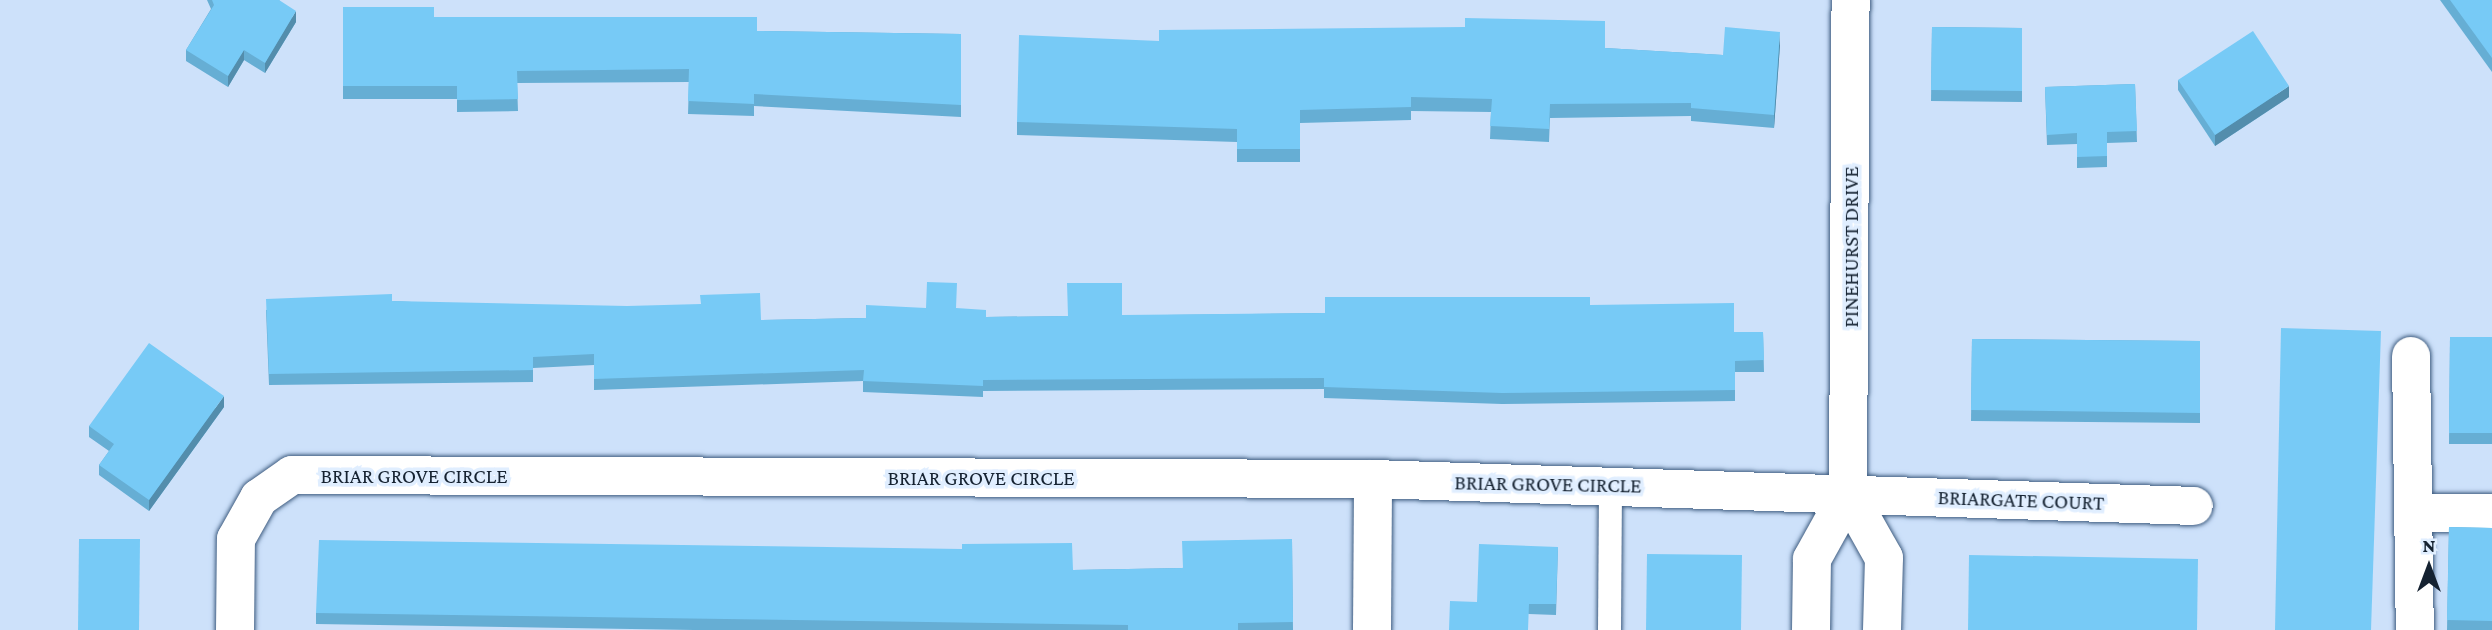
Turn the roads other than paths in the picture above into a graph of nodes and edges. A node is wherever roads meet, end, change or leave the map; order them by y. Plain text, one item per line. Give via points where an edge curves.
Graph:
1 (1851, 0) edge
2 (2411, 356) dead end
3 (1373, 479) junction
4 (1610, 485) junction
5 (1848, 494) junction
6 (2194, 506) dead end
7 (2414, 513) junction
8 (2492, 513) edge
9 (235, 630) edge
10 (1372, 630) edge
11 (1609, 630) edge
12 (1811, 630) edge
13 (1882, 630) edge
14 (2415, 630) edge

1 - 5 street, PINEHURST DRIVE
2 - 7 street
3 - 4 street, BRIAR GROVE CIRCLE
3 - 9 street, BRIAR GROVE CIRCLE via 292,475 259,498 236,539
3 - 10 street
4 - 5 street, BRIAR GROVE CIRCLE
4 - 11 lane
5 - 6 street, BRIARGATE COURT
5 - 12 street, PINEHURST DRIVE via 1812,559
5 - 13 street, PINEHURST DRIVE via 1884,558
7 - 8 street
7 - 14 street

